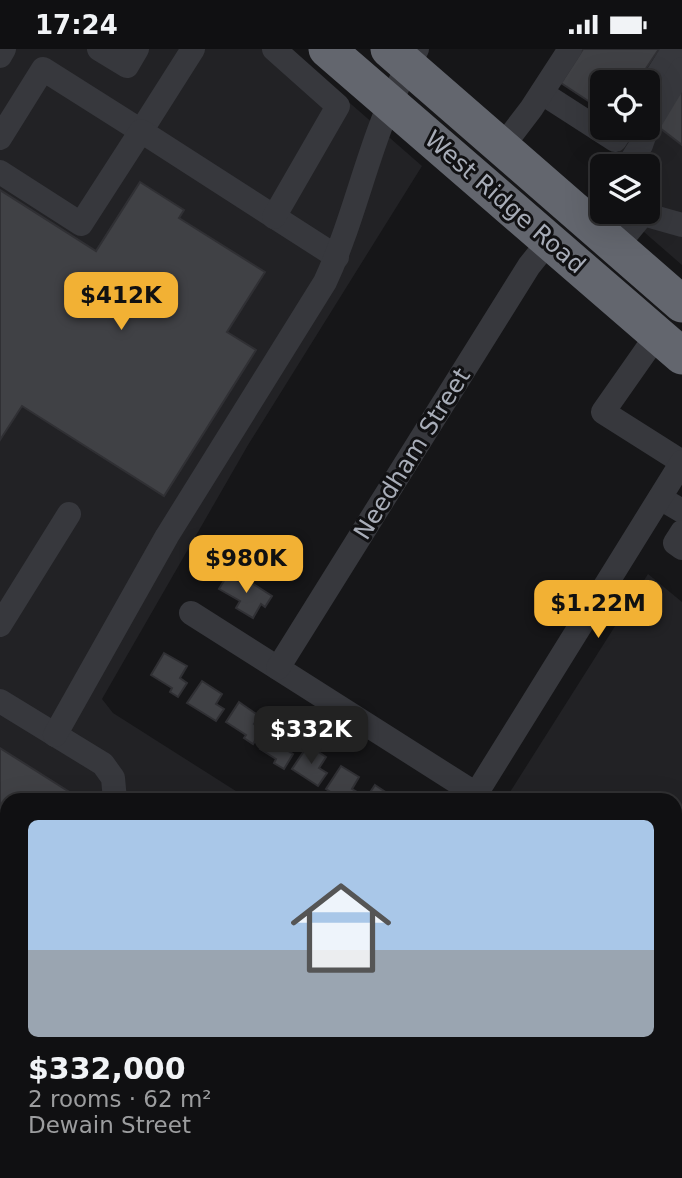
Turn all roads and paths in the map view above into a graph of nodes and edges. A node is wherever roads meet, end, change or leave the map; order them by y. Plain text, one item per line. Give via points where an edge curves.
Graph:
1 (4, 49) edge
2 (99, 49) edge
3 (137, 49) edge
4 (193, 49) edge
5 (274, 49) edge
6 (327, 49) edge
7 (570, 49) edge
8 (674, 49) edge
9 (405, 54) edge
10 (0, 56) edge
11 (682, 69) edge
12 (660, 71) edge
13 (542, 93) junction
14 (390, 103) junction
15 (660, 105) edge
16 (590, 119) edge
17 (141, 131) junction
18 (0, 138) edge
19 (502, 147) junction
20 (0, 172) edge
21 (660, 215) edge
22 (274, 217) junction
23 (678, 218) edge
24 (634, 224) edge
25 (549, 241) junction
26 (616, 247) junction
27 (337, 257) junction
28 (682, 303) edge
29 (670, 345) edge
30 (682, 462) edge
31 (660, 498) junction
32 (682, 511) edge
33 (69, 514) dead end
34 (682, 532) edge
35 (682, 548) edge
36 (191, 613) dead end
37 (0, 625) edge
38 (278, 668) junction
39 (0, 701) edge
40 (55, 735) junction
41 (114, 793) edge
42 (474, 793) edge
43 (477, 793) edge

1 - 10 street
2 - 3 street via 127,65
4 - 17 street
5 - 22 street via 338,106
6 - 14 highway, West Ridge Road
7 - 13 street
8 - 12 street
9 - 14 street
9 - 19 highway, West Ridge Road
11 - 15 street
13 - 16 street
13 - 19 street
14 - 25 highway, West Ridge Road
14 - 27 street
17 - 18 street via 43,69
17 - 20 street via 82,224
17 - 22 street
19 - 26 highway, West Ridge Road
21 - 23 street
22 - 27 street
24 - 26 street
25 - 29 highway, West Ridge Road
25 - 38 street, Needham Street
26 - 28 highway, West Ridge Road
27 - 40 street via 316,299 167,536
29 - 30 street via 604,412
30 - 31 street
31 - 32 street
31 - 43 street
33 - 37 street
34 - 35 street via 675,543
36 - 38 street
38 - 42 street
39 - 40 street
40 - 41 street via 103,765 113,778

